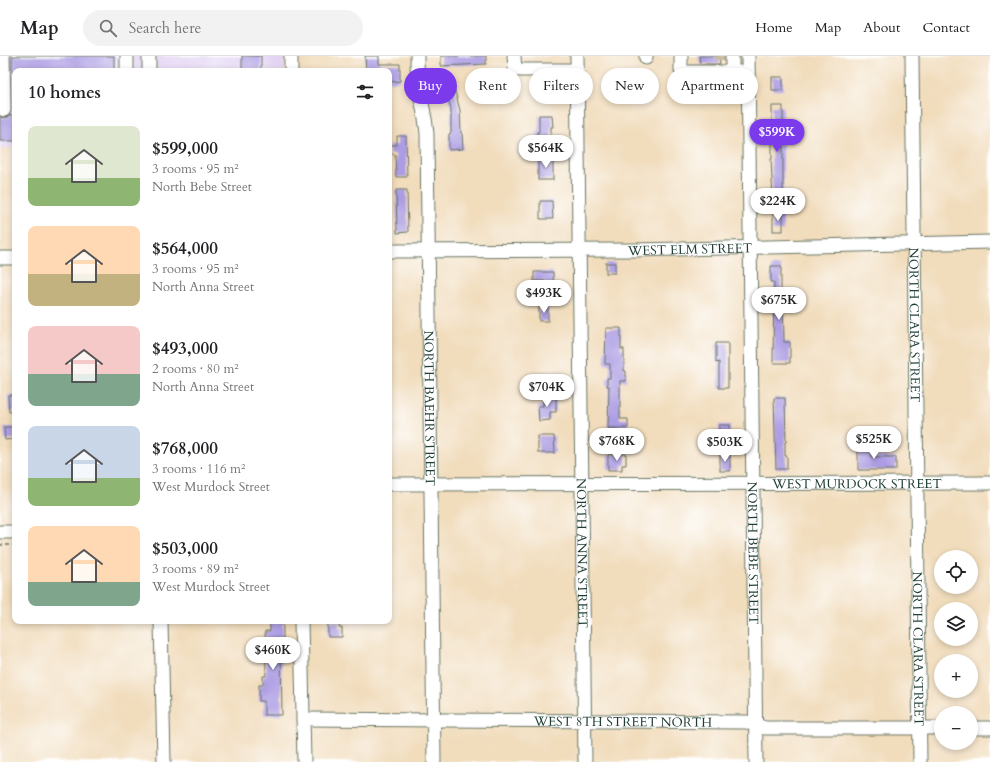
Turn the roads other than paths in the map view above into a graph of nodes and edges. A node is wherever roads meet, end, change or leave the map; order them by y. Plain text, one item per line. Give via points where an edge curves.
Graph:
1 (3, 56) edge
2 (127, 56) edge
3 (149, 56) edge
4 (291, 56) edge
5 (417, 56) edge
6 (514, 56) edge
7 (577, 56) edge
8 (681, 56) edge
9 (748, 56) edge
10 (912, 56) edge
11 (727, 65) edge
12 (127, 68) edge
13 (149, 68) edge
14 (291, 68) edge
15 (577, 68) edge
16 (748, 68) edge
17 (529, 70) edge
18 (577, 104) edge
19 (748, 104) edge
20 (4, 110) dead end
21 (990, 242) edge
22 (913, 243) junction
23 (750, 247) junction
24 (578, 250) junction
25 (392, 251) edge
26 (428, 251) junction
27 (0, 258) edge
28 (12, 258) edge
29 (990, 483) edge
30 (392, 484) edge
31 (431, 484) junction
32 (581, 484) junction
33 (752, 484) junction
34 (916, 484) junction
35 (0, 532) edge
36 (12, 532) edge
37 (160, 624) edge
38 (301, 624) edge
39 (303, 719) junction
40 (434, 719) junction
41 (584, 721) junction
42 (755, 726) junction
43 (919, 728) junction
44 (934, 728) edge
45 (978, 728) edge
46 (990, 728) edge
47 (164, 762) edge
48 (304, 762) edge
49 (434, 762) edge
50 (585, 762) edge
51 (756, 762) edge
52 (920, 762) edge

1 - 20 street
2 - 12 street
3 - 13 street
4 - 14 street
5 - 26 street, NORTH BAEHR STREET via 427,134
6 - 17 street via 515,70
7 - 15 street, NORTH ANNA STREET
8 - 11 street via 681,70 684,72
9 - 16 street, NORTH BEBE STREET
10 - 22 street, NORTH CLARA STREET
18 - 24 street, NORTH ANNA STREET
19 - 23 street, NORTH BEBE STREET
21 - 22 street, WEST ELM STREET
22 - 23 street, WEST ELM STREET
22 - 34 street, NORTH CLARA STREET
23 - 24 street, WEST ELM STREET
23 - 33 street, NORTH BEBE STREET
24 - 26 street, WEST ELM STREET
24 - 32 street, NORTH ANNA STREET
25 - 26 street, WEST ELM STREET
26 - 31 street, NORTH BAEHR STREET
27 - 28 street
29 - 34 street, WEST MURDOCK STREET
30 - 31 street, WEST MURDOCK STREET
31 - 32 street, WEST MURDOCK STREET
31 - 40 street, NORTH BAEHR STREET
32 - 33 street, WEST MURDOCK STREET
32 - 41 street, NORTH ANNA STREET
33 - 34 street, WEST MURDOCK STREET
33 - 42 street, NORTH BEBE STREET
34 - 43 street, NORTH CLARA STREET
35 - 36 street
37 - 47 street
38 - 39 street
39 - 40 street, WEST 8TH STREET NORTH
39 - 48 street
40 - 41 street, WEST 8TH STREET NORTH
40 - 49 street, NORTH BAEHR STREET
41 - 42 street, WEST 8TH STREET NORTH via 747,722
41 - 50 street, NORTH ANNA STREET
42 - 43 street, WEST 8TH STREET NORTH
42 - 51 street, NORTH BEBE STREET
43 - 44 street, WEST 8TH STREET NORTH
43 - 52 street, NORTH CLARA STREET
45 - 46 street

